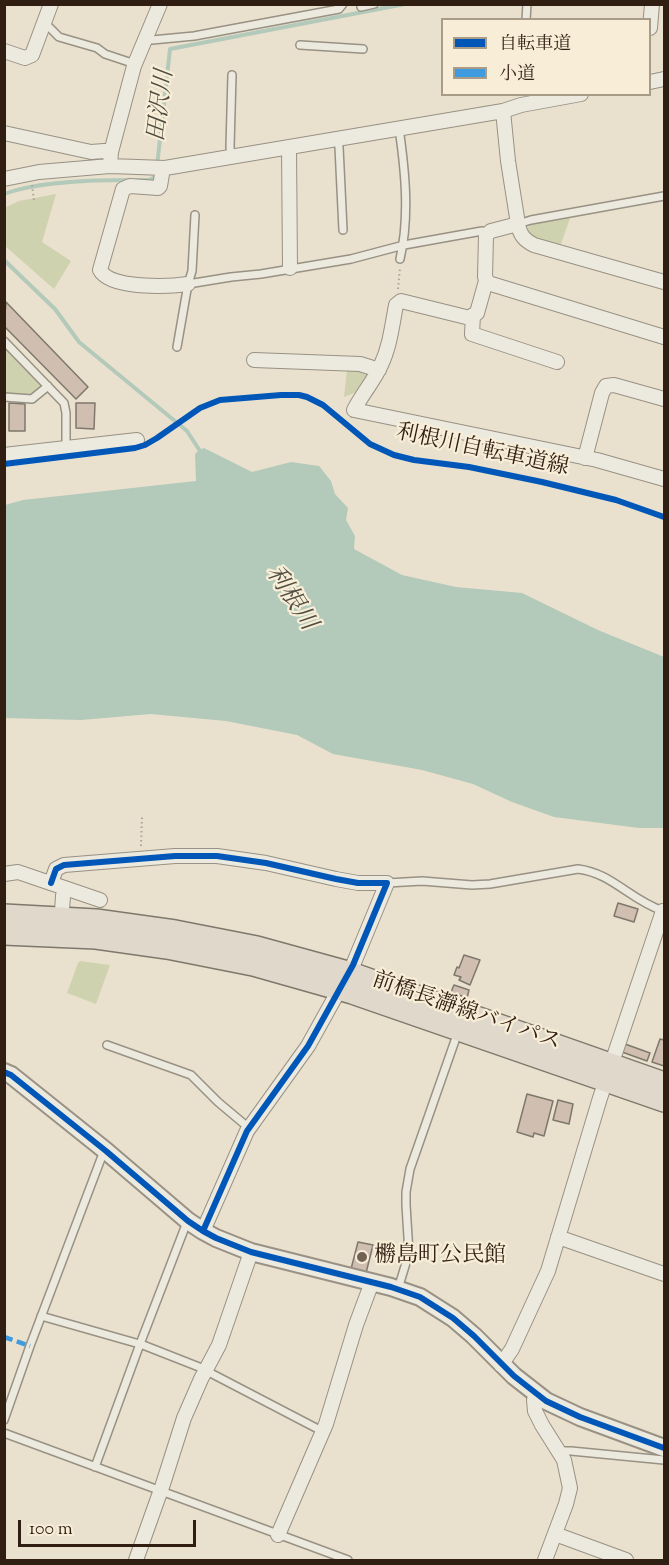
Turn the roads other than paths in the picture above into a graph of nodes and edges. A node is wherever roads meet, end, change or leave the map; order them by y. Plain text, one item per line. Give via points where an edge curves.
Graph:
1 (51, 4) edge
2 (160, 4) edge
3 (343, 4) edge
4 (374, 4) edge
5 (361, 7) dead end
6 (44, 24) junction
7 (145, 38) junction
8 (300, 45) dead end
9 (363, 49) dead end
10 (4, 51) edge
11 (135, 64) junction
12 (232, 75) dead end
13 (561, 96) edge
14 (522, 100) edge
15 (503, 111) junction
16 (399, 128) junction
17 (4, 133) edge
18 (337, 139) junction
19 (289, 147) junction
20 (111, 152) junction
21 (231, 157) junction
22 (110, 166) junction
23 (163, 168) junction
24 (4, 179) edge
25 (664, 196) edge
26 (195, 215) dead end
27 (518, 224) junction
28 (343, 230) dead end
29 (488, 234) junction
30 (404, 245) junction
31 (400, 259) road end
32 (290, 268) junction
33 (486, 281) junction
34 (664, 282) edge
35 (188, 284) junction
36 (473, 315) junction
37 (664, 337) edge
38 (4, 341) edge
39 (177, 347) dead end
40 (254, 360) dead end
41 (557, 363) dead end
42 (379, 370) junction
43 (48, 386) junction
44 (4, 397) edge
45 (664, 399) edge
46 (137, 440) dead end
47 (66, 448) junction
48 (4, 455) edge
49 (585, 458) junction
50 (663, 473) edge
51 (4, 874) edge
52 (51, 883) junction
53 (387, 883) junction
54 (65, 888) junction
55 (100, 900) dead end
56 (664, 911) edge
57 (4, 915) edge
58 (60, 926) junction
59 (4, 934) edge
60 (344, 980) junction
61 (459, 1030) junction
62 (106, 1045) dead end
63 (4, 1072) edge
64 (609, 1072) junction
65 (664, 1083) edge
66 (664, 1101) edge
67 (249, 1128) junction
68 (106, 1151) junction
69 (188, 1221) junction
70 (203, 1231) junction
71 (558, 1237) junction
72 (251, 1252) junction
73 (664, 1274) edge
74 (372, 1282) junction
75 (398, 1289) junction
76 (41, 1316) junction
77 (140, 1344) junction
78 (501, 1365) junction
79 (206, 1370) junction
80 (537, 1396) junction
81 (4, 1420) edge
82 (324, 1430) junction
83 (4, 1433) edge
84 (664, 1448) edge
85 (560, 1453) junction
86 (664, 1460) edge
87 (95, 1467) junction
88 (161, 1491) junction
89 (555, 1534) junction
90 (278, 1535) junction
91 (136, 1560) edge
92 (348, 1560) edge
93 (545, 1560) edge
94 (626, 1560) edge

1 - 6 street
2 - 7 street
3 - 7 lane via 339,9 194,36
4 - 5 lane
6 - 10 street via 30,57
6 - 11 lane via 59,37
7 - 11 street
8 - 9 lane
11 - 20 street
12 - 21 lane
13 - 14 street
14 - 15 street
15 - 16 street
15 - 27 street
16 - 18 street
16 - 30 lane via 406,203
17 - 20 street via 91,152
18 - 19 street
18 - 28 lane
19 - 21 street
19 - 32 street
20 - 22 street
21 - 23 street
22 - 23 street
22 - 24 street
23 - 35 street via 158,188 123,189 100,270 112,280 144,286
25 - 27 lane
26 - 35 lane
27 - 29 street
27 - 34 street via 525,241 534,245
29 - 30 lane via 482,231
29 - 33 street
30 - 31 lane
30 - 32 lane via 351,259
32 - 35 lane
33 - 36 street via 477,313
33 - 37 street
35 - 39 lane
36 - 41 street via 472,334
36 - 42 street via 470,318 401,301 396,305 388,350
38 - 43 lane
40 - 42 street via 360,364
42 - 49 street via 354,410
43 - 44 lane via 32,399
43 - 47 lane via 64,403
45 - 49 street via 606,386
46 - 47 street
47 - 48 street
49 - 50 street
51 - 52 street via 18,872
52 - 53 street via 56,869 64,865 175,856 227,857 358,883
52 - 54 street
53 - 56 lane via 490,884 588,870
53 - 60 street
54 - 55 street
54 - 58 street
56 - 64 street
57 - 58 main road, 前橋長瀞線バイパス
58 - 59 main road, 前橋長瀞線バイパス
58 - 60 main road, 前橋長瀞線バイパス via 96,938
60 - 61 main road, 前橋長瀞線バイパス
60 - 64 main road, 前橋長瀞線バイパス
60 - 67 street via 308,1046
61 - 64 main road, 前橋長瀞線バイパス
61 - 75 lane via 410,1169 406,1192 408,1253
62 - 67 lane via 191,1075
63 - 68 street
64 - 65 main road, 前橋長瀞線バイパス
64 - 66 main road, 前橋長瀞線バイパス
64 - 71 street
67 - 70 street
68 - 69 street
68 - 76 lane
69 - 70 street
69 - 77 lane
70 - 72 street
71 - 73 street
71 - 78 street via 543,1282
72 - 74 street
72 - 79 street via 225,1331
74 - 75 street
74 - 82 street
75 - 78 street via 453,1318
76 - 77 lane
76 - 81 lane
77 - 79 lane
77 - 87 lane
78 - 80 street
79 - 82 lane
79 - 88 street via 184,1418
80 - 84 street
80 - 85 street via 535,1411
82 - 90 street
83 - 87 lane
85 - 86 lane
85 - 89 street via 570,1488
87 - 88 lane
88 - 90 lane
88 - 91 street
89 - 93 street
89 - 94 street
90 - 92 lane

